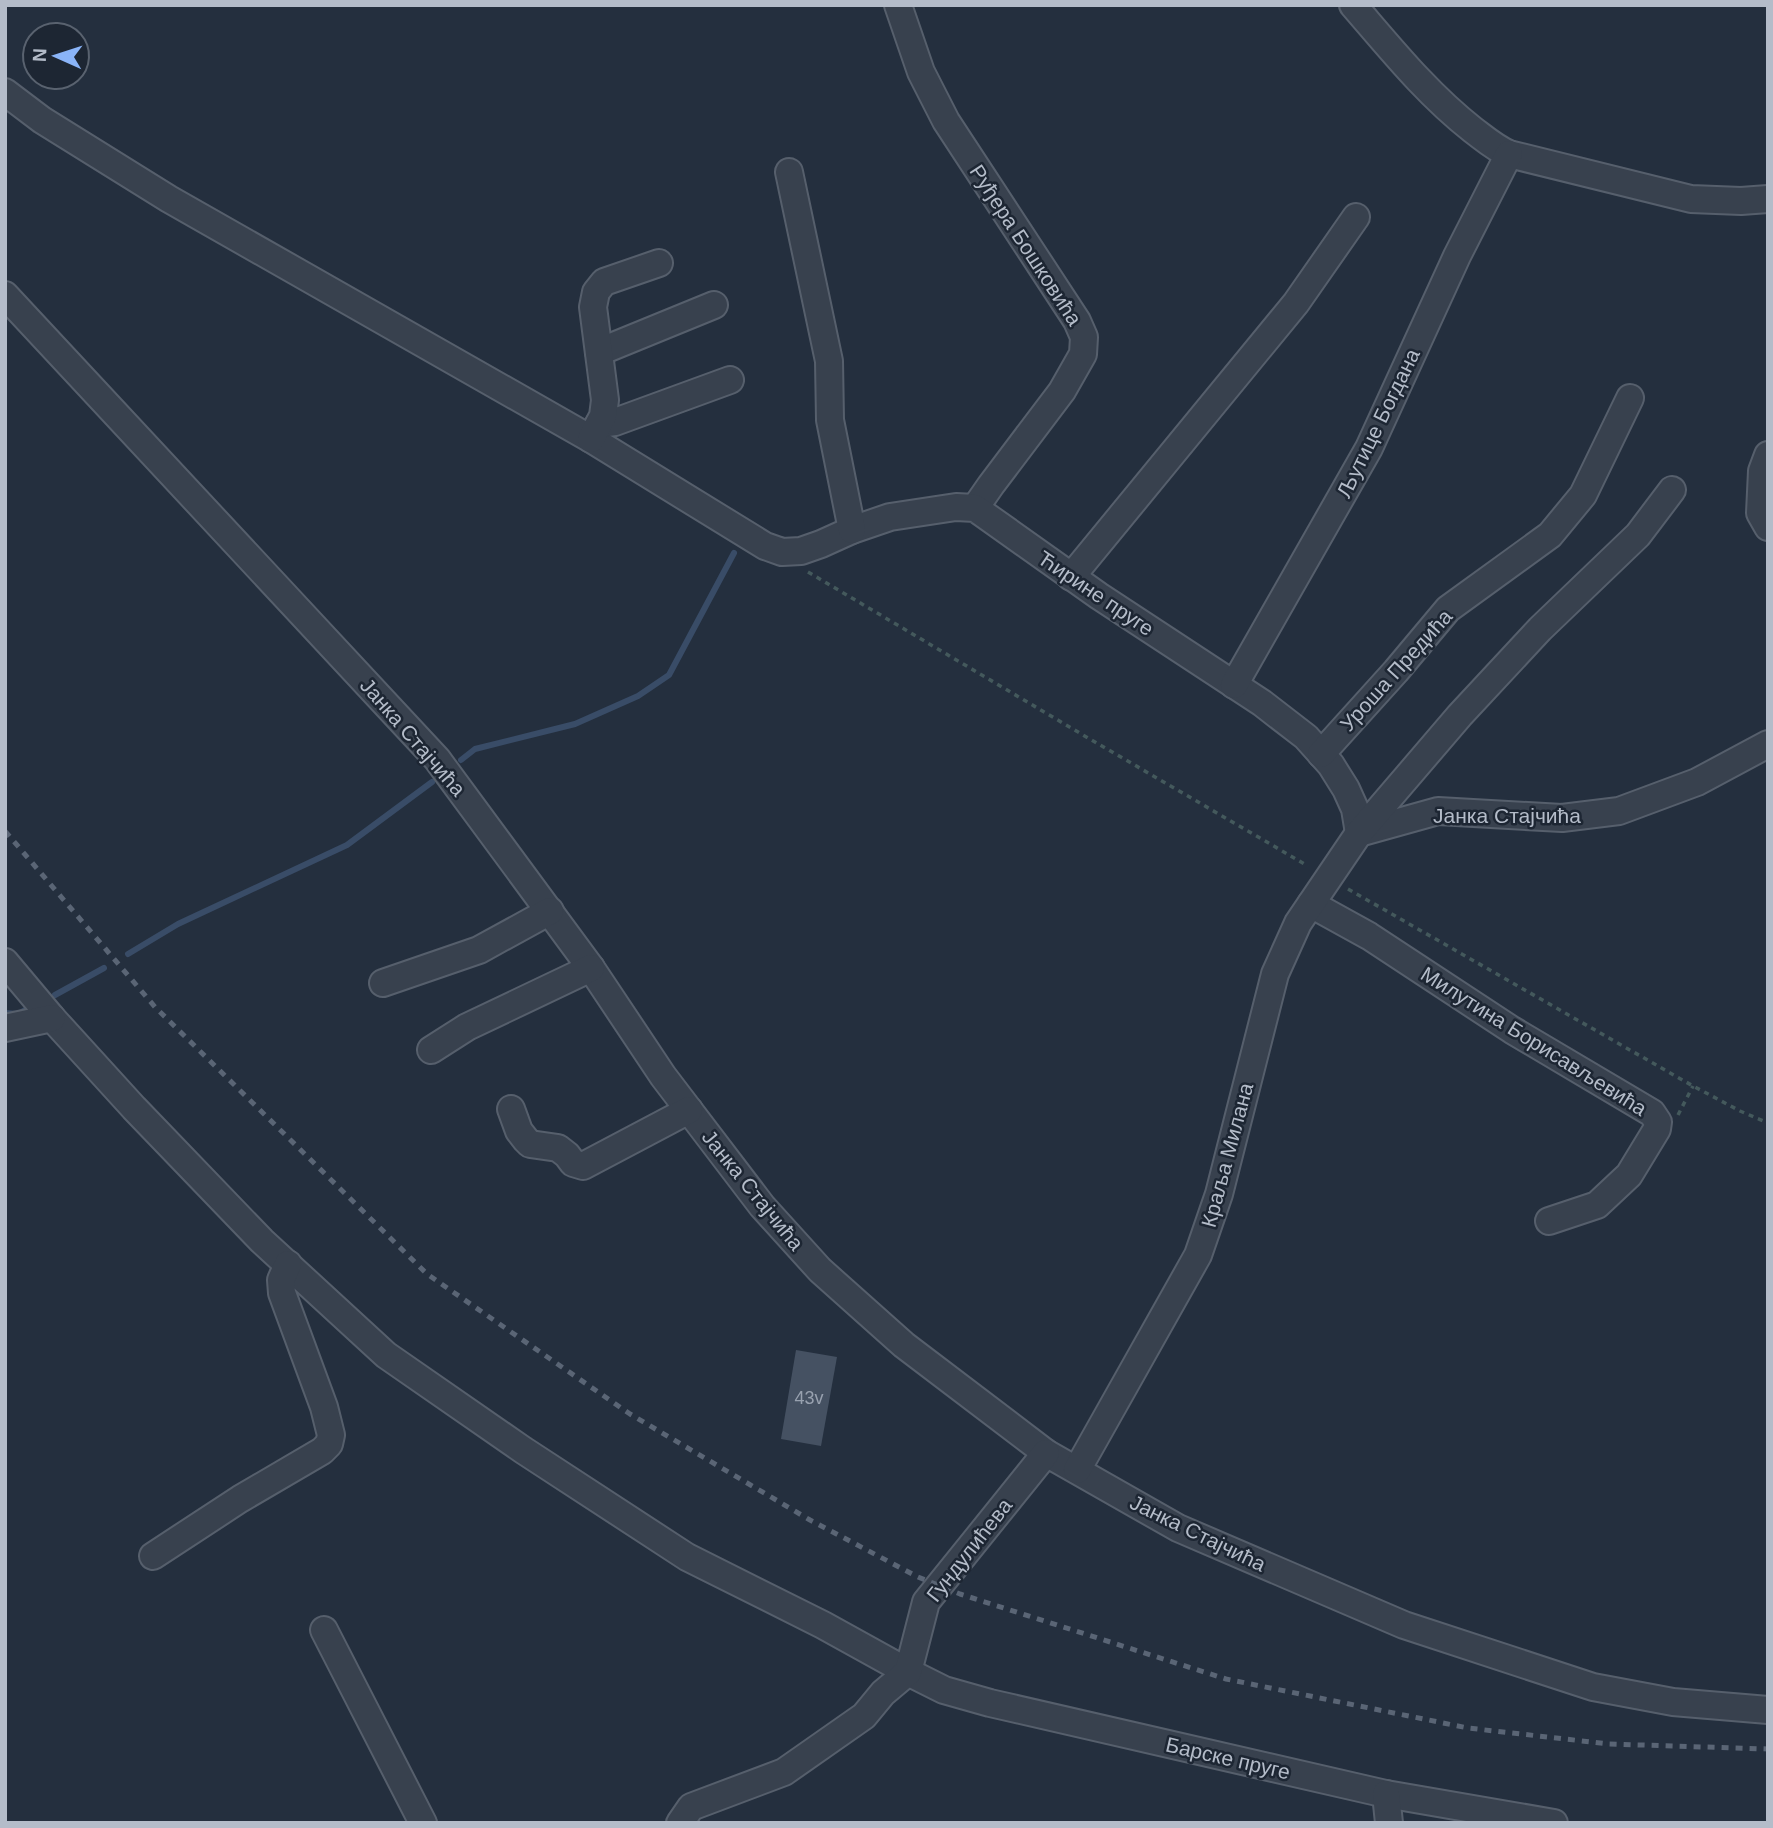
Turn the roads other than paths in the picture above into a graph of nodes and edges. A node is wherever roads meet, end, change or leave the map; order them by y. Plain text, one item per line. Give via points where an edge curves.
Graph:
1 (898, 5) edge
2 (1353, 5) edge
3 (5, 92) edge
4 (1509, 154) junction
5 (789, 172) dead end
6 (1768, 199) edge
7 (1356, 217) dead end
8 (659, 263) dead end
9 (5, 295) edge
10 (714, 305) dead end
11 (599, 352) junction
12 (730, 380) dead end
13 (1630, 398) dead end
14 (595, 432) junction
15 (1768, 455) edge
16 (1672, 490) dead end
17 (975, 508) junction
18 (1768, 527) edge
19 (852, 530) junction
20 (1071, 576) junction
21 (1234, 685) junction
22 (1768, 744) edge
23 (1321, 754) junction
24 (1359, 833) junction
25 (1311, 904) junction
26 (550, 911) junction
27 (5, 962) edge
28 (592, 968) junction
29 (383, 983) dead end
30 (52, 1018) junction
31 (5, 1028) edge
32 (431, 1050) dead end
33 (510, 1109) dead end
34 (689, 1110) junction
35 (1549, 1221) dead end
36 (288, 1264) junction
37 (1046, 1452) junction
38 (1077, 1470) junction
39 (153, 1556) dead end
40 (324, 1630) dead end
41 (908, 1672) junction
42 (1768, 1710) edge
43 (1386, 1794) junction
44 (423, 1823) edge
45 (680, 1823) edge
46 (1389, 1823) edge
47 (1554, 1823) edge

1 - 17 street, Руђера Бошковића via 921,72 946,121 1084,337 1083,354 1062,391
2 - 4 street via 1452,113
3 - 14 street via 169,199
4 - 6 street via 1691,199
4 - 21 street, Љутице Богдана via 1369,449
5 - 19 street via 829,361 830,420
7 - 20 street via 1296,303
8 - 11 street via 604,282 596,292 593,307
9 - 26 street, Јанка Стајчића via 437,760
10 - 11 street
11 - 14 street via 605,400
12 - 14 street
13 - 23 street, Уроша Предића via 1583,495 1550,535 1448,609
14 - 19 street via 765,546 782,552 801,551
15 - 18 street via 1762,471 1760,513
16 - 24 street, Краља Милана via 1638,535 1540,629
17 - 19 street via 890,517
17 - 20 street, Ћирине пруге
20 - 21 street, Ћирине пруге
21 - 23 street, Ћирине пруге via 1306,737
22 - 24 street, Јанка Стајчића via 1697,782 1619,811 1562,818 1438,811
23 - 24 street, Ћирине пруге via 1351,799
24 - 25 street, Краља Милана
25 - 35 street, Милутина Борисављевића via 1651,1113 1658,1122 1629,1175 1597,1205
25 - 38 street, Краља Милана via 1275,974 1219,1194 1198,1255
26 - 28 street, Јанка Стајчића
26 - 29 street via 479,950
27 - 30 street, Барске пруге
28 - 32 street via 467,1027
28 - 34 street, Јанка Стајчића
30 - 31 street
30 - 36 street, Барске пруге
33 - 34 street via 530,1144 558,1148 583,1166
34 - 37 street, Јанка Стајчића via 762,1206 820,1270 904,1345
36 - 39 street via 281,1280 282,1293 324,1407 329,1444
36 - 41 street, Барске пруге via 386,1355 523,1450 687,1557
37 - 38 street, Јанка Стајчића
37 - 41 street, Гундулићева via 926,1602
38 - 42 street, Јанка Стајчића via 1178,1528 1404,1625 1593,1687 1673,1702
40 - 44 street
41 - 43 street, Барске пруге via 944,1690 990,1703
41 - 45 street via 864,1716 784,1772 691,1807
43 - 46 street
43 - 47 street, Барске пруге

